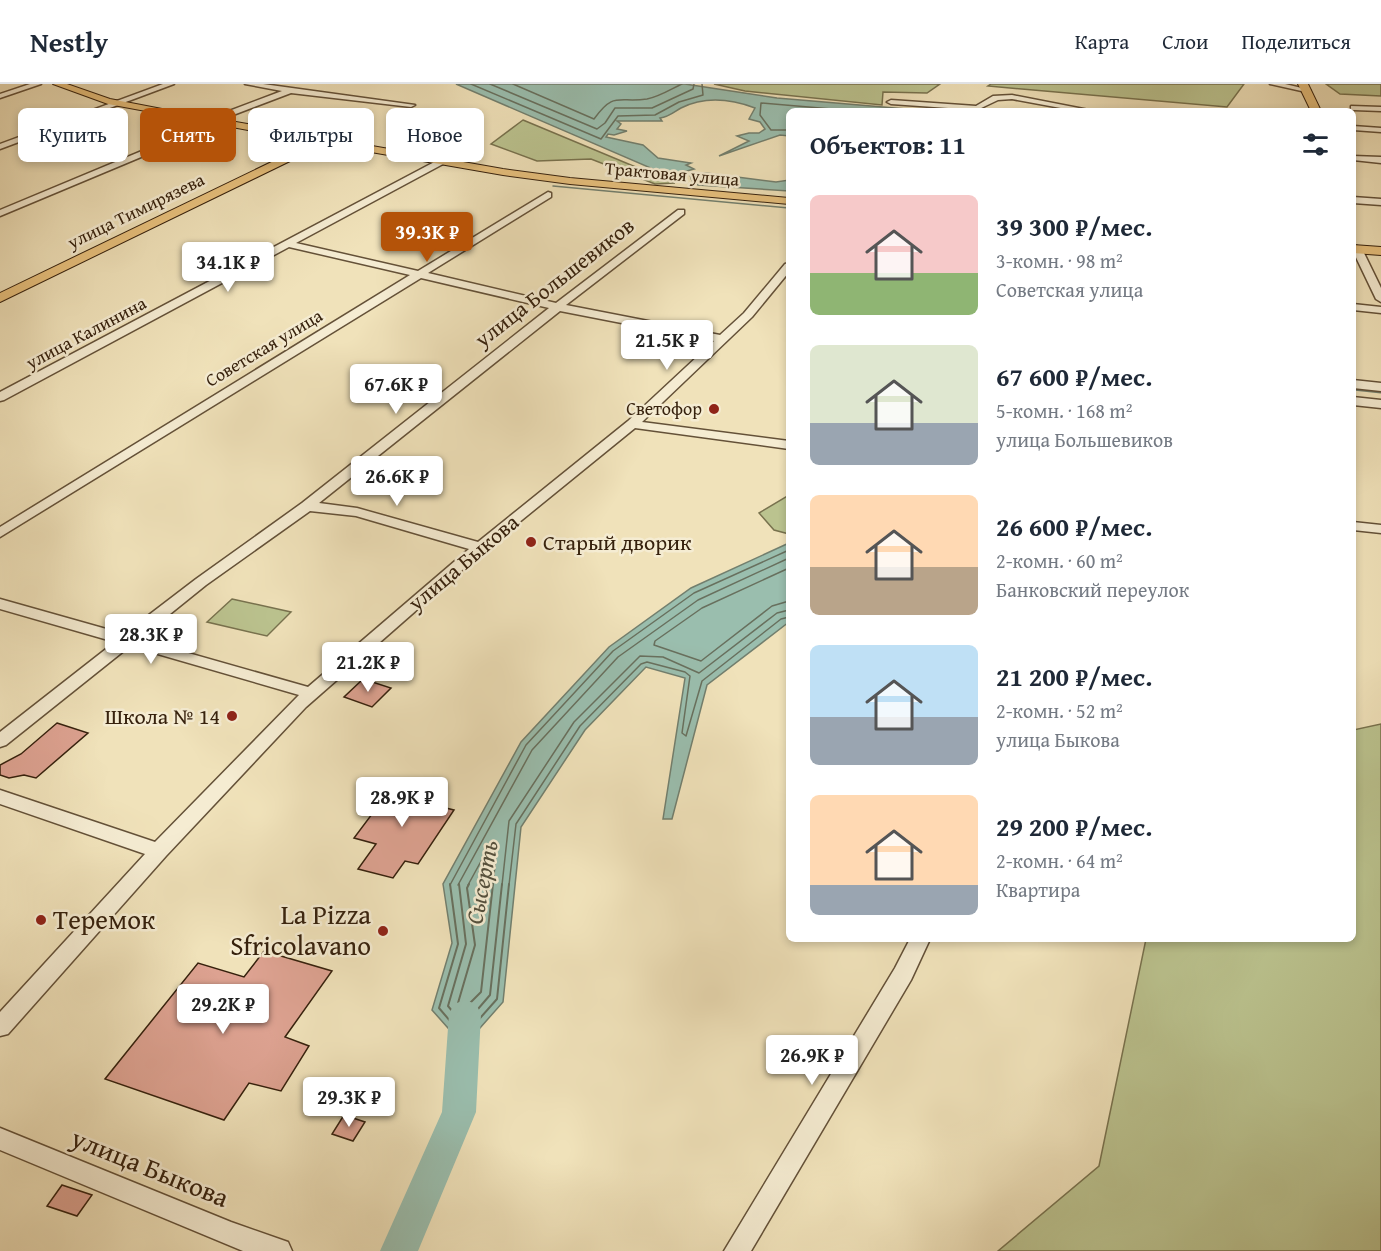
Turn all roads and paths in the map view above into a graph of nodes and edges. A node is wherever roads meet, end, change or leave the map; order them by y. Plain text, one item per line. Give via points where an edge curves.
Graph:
1 (37, 84) edge
2 (58, 84) edge
3 (170, 84) edge
4 (249, 84) edge
5 (307, 84) edge
6 (1274, 84) edge
7 (1305, 87) edge
8 (291, 91) junction
9 (0, 96) edge
10 (891, 102) dead end
11 (118, 103) junction
12 (411, 105) dead end
13 (143, 108) edge
14 (976, 108) edge
15 (976, 108) edge
16 (1073, 108) edge
17 (1316, 108) edge
18 (1356, 108) edge
19 (1381, 110) edge
20 (236, 113) edge
21 (1356, 128) edge
22 (1381, 130) edge
23 (0, 147) edge
24 (140, 153) edge
25 (1356, 158) edge
26 (1381, 160) edge
27 (279, 162) edge
28 (440, 162) joint
29 (548, 195) dead end
30 (1356, 200) edge
31 (786, 201) edge
32 (1381, 202) edge
33 (2, 210) edge
34 (681, 212) dead end
35 (289, 244) junction
36 (1356, 245) edge
37 (1356, 249) edge
38 (1381, 251) edge
39 (786, 270) edge
40 (418, 275) junction
41 (0, 298) edge
42 (1381, 299) edge
43 (558, 307) junction
44 (1356, 307) edge
45 (1381, 310) edge
46 (722, 339) junction
47 (1356, 384) edge
48 (1381, 387) edge
49 (0, 397) edge
50 (1356, 401) edge
51 (1381, 404) edge
52 (632, 424) junction
53 (786, 445) edge
54 (307, 506) junction
55 (1356, 520) edge
56 (1381, 522) edge
57 (1356, 526) edge
58 (1381, 529) edge
59 (0, 533) edge
60 (480, 547) junction
61 (0, 604) edge
62 (128, 641) junction
63 (311, 693) junction
64 (0, 741) edge
65 (0, 798) edge
66 (159, 851) junction
67 (919, 942) edge
68 (0, 1027) edge
69 (0, 1138) edge
70 (279, 1251) edge
71 (737, 1251) edge

1 - 9 street
2 - 11 main road, Трактовая улица
3 - 11 street
4 - 8 street
5 - 8 street
6 - 7 street
7 - 17 main road
8 - 12 street
8 - 20 street
10 - 14 street
11 - 13 main road, Трактовая улица
11 - 23 street
15 - 16 street via 1012,97
18 - 19 street
21 - 22 street
24 - 33 street
25 - 26 street
27 - 41 main road, улица Тимирязева
28 - 31 main road, Трактовая улица via 570,182
28 - 35 street, улица Калинина
29 - 40 street, Советская улица
30 - 32 street
34 - 43 street, улица Большевиков
35 - 40 street
35 - 49 street, улица Калинина
36 - 38 main road
37 - 42 street
39 - 46 street, улица Быкова
40 - 43 street
40 - 59 street, Советская улица
43 - 46 street
43 - 54 street, улица Большевиков
44 - 45 street
46 - 52 street, улица Быкова
47 - 48 street
50 - 51 street
52 - 53 street
52 - 60 street, улица Быкова
54 - 60 street via 357,512
54 - 62 street, улица Большевиков via 201,582
55 - 56 street
57 - 58 street
60 - 63 street, улица Быкова
61 - 62 street
62 - 63 street
62 - 64 street, улица Большевиков
63 - 66 street, улица Быкова
65 - 66 street
66 - 68 street, улица Быкова
67 - 71 street
69 - 70 street, улица Быкова

